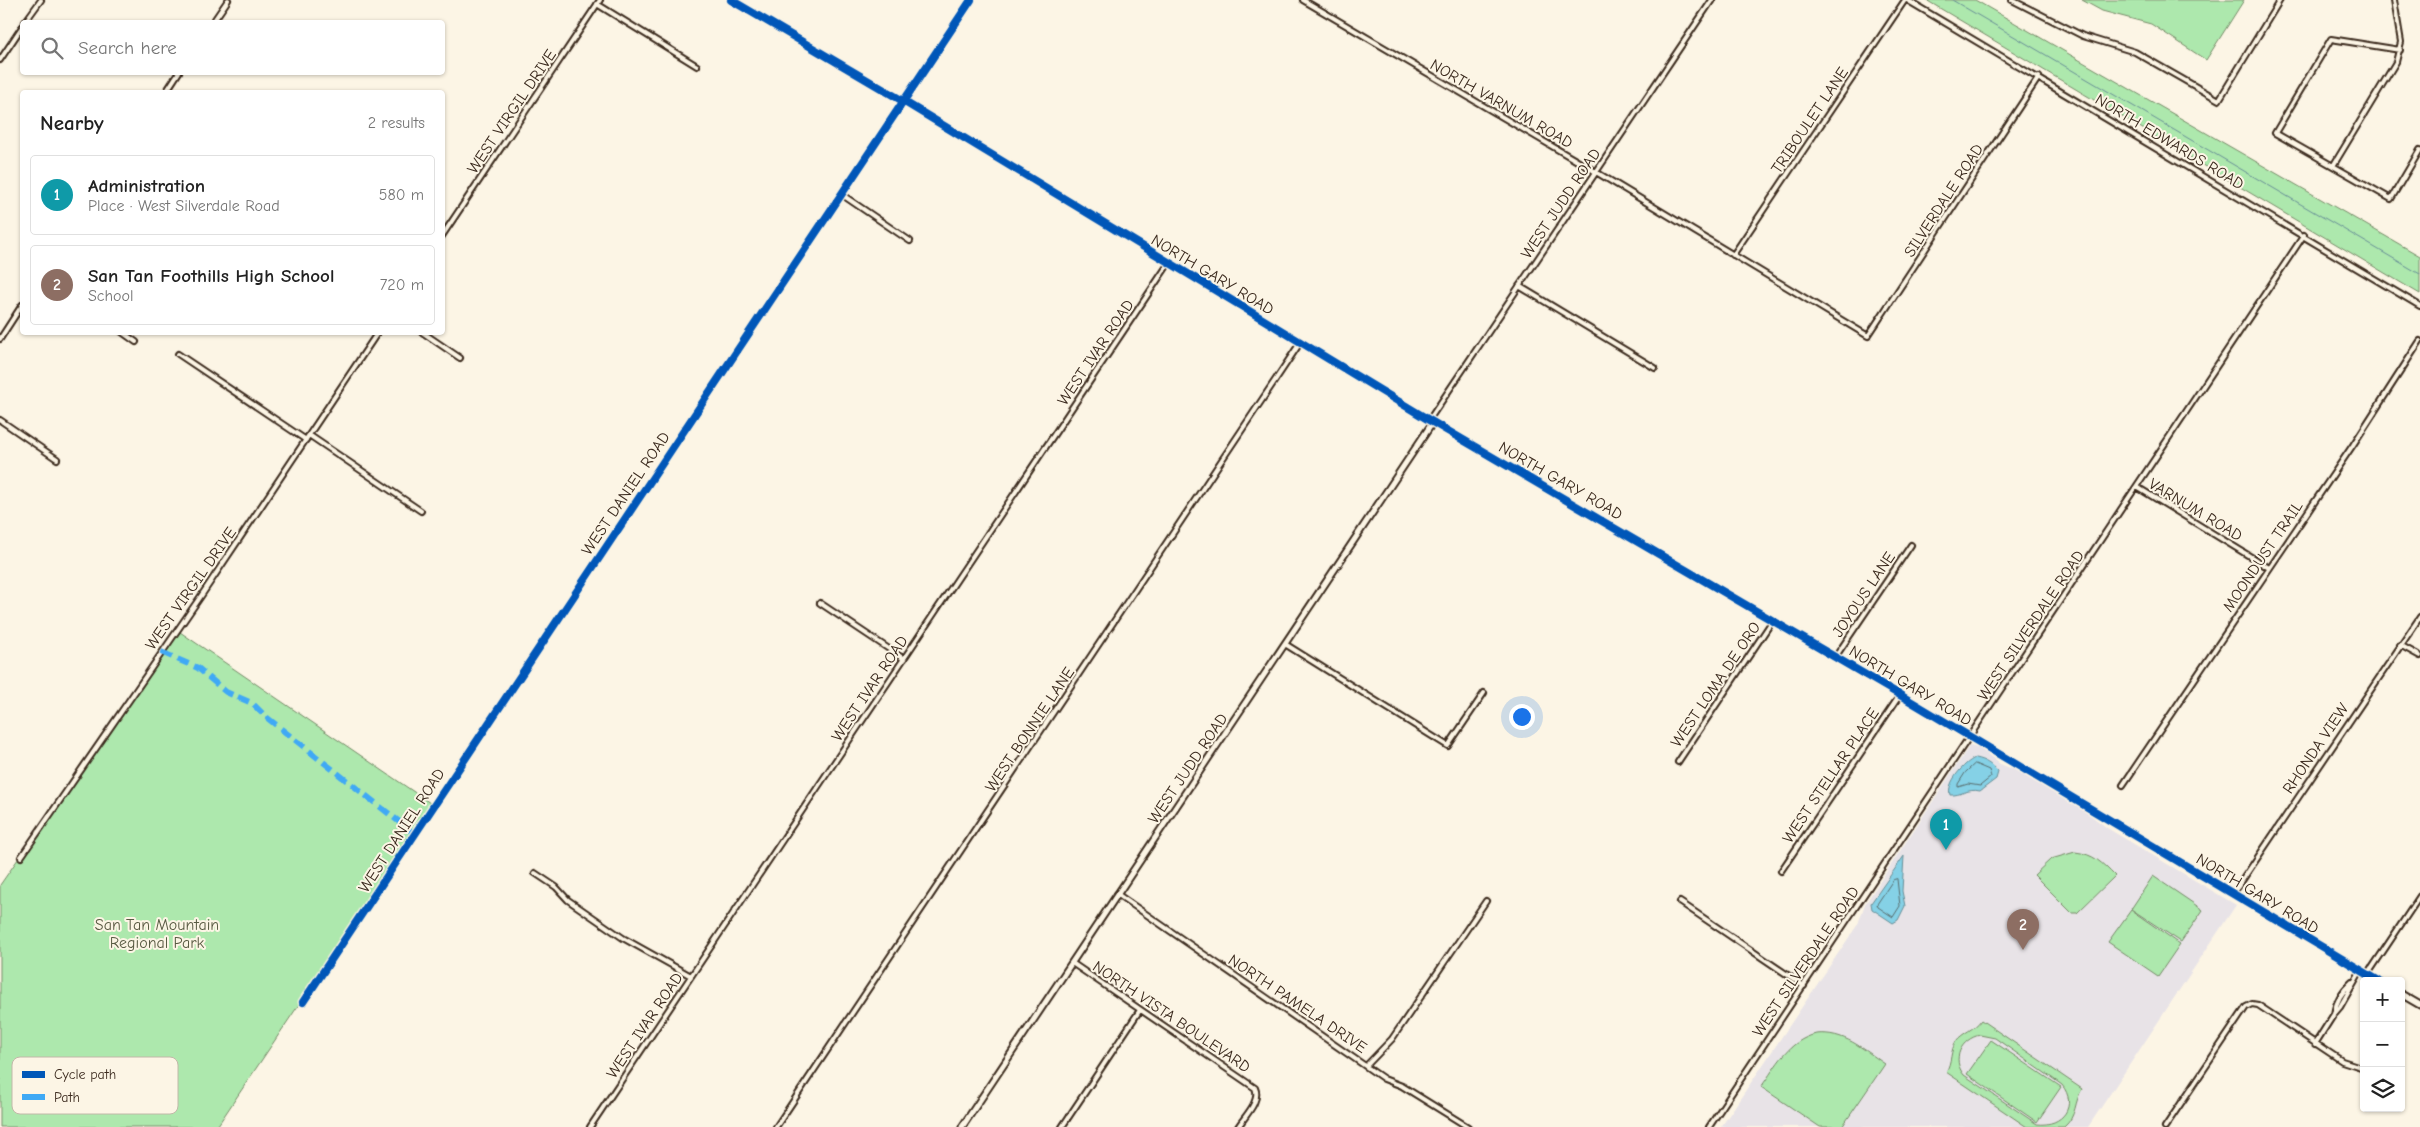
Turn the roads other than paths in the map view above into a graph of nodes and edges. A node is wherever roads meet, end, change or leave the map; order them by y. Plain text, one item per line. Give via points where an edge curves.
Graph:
1 (40, 0) edge
2 (228, 0) edge
3 (732, 0) edge
4 (972, 0) edge
5 (1303, 0) edge
6 (1712, 0) edge
7 (1906, 0) edge
8 (2012, 0) edge
9 (2280, 0) edge
10 (2394, 0) edge
11 (598, 2) edge
12 (26, 20) edge
13 (214, 20) edge
14 (20, 30) edge
15 (2400, 50) junction
16 (0, 60) edge
17 (697, 66) dead end
18 (177, 75) edge
19 (2039, 77) junction
20 (167, 90) edge
21 (903, 101) junction
22 (2420, 150) edge
23 (2333, 166) junction
24 (1596, 172) junction
25 (841, 194) junction
26 (445, 232) edge
27 (2304, 235) junction
28 (910, 241) dead end
29 (1733, 255) junction
30 (1168, 263) junction
31 (1520, 286) junction
32 (2420, 306) edge
33 (20, 308) edge
34 (126, 335) edge
35 (376, 335) edge
36 (426, 335) edge
37 (1868, 336) joint
38 (0, 339) edge
39 (2420, 341) edge
40 (136, 342) dead end
41 (1300, 343) junction
42 (178, 354) dead end
43 (460, 358) dead end
44 (1655, 368) dead end
45 (0, 420) edge
46 (1431, 421) junction
47 (307, 438) junction
48 (57, 459) dead end
49 (2137, 488) junction
50 (421, 511) dead end
51 (1911, 545) dead end
52 (2269, 568) junction
53 (820, 603) dead end
54 (2420, 617) edge
55 (1774, 620) junction
56 (1285, 644) junction
57 (2400, 644) junction
58 (1836, 656) junction
59 (2420, 656) edge
60 (904, 659) junction
61 (1484, 693) dead end
62 (1900, 695) junction
63 (1971, 737) junction
64 (1678, 762) dead end
65 (2123, 784) dead end
66 (21, 857) dead end
67 (1781, 870) dead end
68 (535, 873) dead end
69 (1118, 894) junction
70 (2233, 894) junction
71 (2420, 896) edge
72 (1486, 900) dead end
73 (1680, 902) dead end
74 (2418, 904) edge
75 (1072, 963) junction
76 (2361, 970) junction
77 (2368, 974) junction
78 (691, 976) junction
79 (2373, 977) edge
80 (1804, 986) junction
81 (2405, 996) edge
82 (303, 1002) dead end
83 (2420, 1005) edge
84 (1140, 1010) junction
85 (2315, 1044) junction
86 (1367, 1065) junction
87 (2360, 1067) edge
88 (590, 1127) edge
89 (776, 1127) edge
90 (962, 1127) edge
91 (1062, 1127) edge
92 (1238, 1127) edge
93 (1468, 1127) edge
94 (1709, 1127) edge
95 (2165, 1127) edge

1 - 12 street
2 - 13 street
3 - 21 street, NORTH GARY ROAD
4 - 21 street, WEST DANIEL ROAD
5 - 24 street, NORTH VARNUM ROAD
6 - 24 street, WEST JUDD ROAD
7 - 19 street, NORTH EDWARDS ROAD
7 - 29 street, TRIBOULET LANE
8 - 9 street via 2083,36 2135,52 2219,100
10 - 15 street
11 - 17 street
11 - 26 street, WEST VIRGIL DRIVE
14 - 16 street
15 - 23 street via 2396,62
15 - 23 street via 2331,39 2275,133
18 - 20 street
19 - 27 street, NORTH EDWARDS ROAD
19 - 37 street, SILVERDALE ROAD
21 - 25 street, WEST DANIEL ROAD
21 - 30 street, NORTH GARY ROAD
22 - 23 street via 2391,199
24 - 29 street, NORTH VARNUM ROAD
24 - 31 street, WEST JUDD ROAD
25 - 28 street
25 - 82 street, WEST DANIEL ROAD
27 - 32 street, NORTH EDWARDS ROAD
27 - 49 street, WEST SILVERDALE ROAD
29 - 37 street, NORTH VARNUM ROAD
30 - 41 street, NORTH GARY ROAD
30 - 60 street, WEST IVAR ROAD
31 - 44 street
31 - 46 street, WEST JUDD ROAD
33 - 38 street
34 - 40 street
35 - 47 street, WEST VIRGIL DRIVE
36 - 43 street
39 - 52 street, MOONDUST TRAIL
41 - 46 street, NORTH GARY ROAD
41 - 89 street, WEST BONNIE LANE
42 - 47 street
45 - 48 street
46 - 55 street, NORTH GARY ROAD
46 - 56 street, WEST JUDD ROAD
47 - 50 street
47 - 66 street, WEST VIRGIL DRIVE
49 - 52 street, VARNUM ROAD
49 - 63 street, WEST SILVERDALE ROAD
51 - 58 street, JOYOUS LANE
52 - 65 street, MOONDUST TRAIL
53 - 60 street
54 - 57 street, RHONDA VIEW
55 - 58 street, NORTH GARY ROAD
55 - 64 street, WEST LOMA DE ORO
56 - 61 street via 1448,746
56 - 69 street, WEST JUDD ROAD
57 - 59 street
57 - 70 street, RHONDA VIEW
58 - 62 street, NORTH GARY ROAD
60 - 78 street, WEST IVAR ROAD
62 - 63 street, NORTH GARY ROAD
62 - 67 street, WEST STELLAR PLACE
63 - 70 street, NORTH GARY ROAD
63 - 80 street, WEST SILVERDALE ROAD
68 - 78 street via 624,938
69 - 75 street, WEST JUDD ROAD
69 - 86 street, NORTH PAMELA DRIVE
70 - 76 street, NORTH GARY ROAD
71 - 74 street
72 - 86 street via 1392,1039
73 - 80 street
74 - 77 street
75 - 84 street, NORTH VISTA BOULEVARD
75 - 90 street, WEST JUDD ROAD
76 - 77 street, NORTH GARY ROAD
76 - 85 street
77 - 79 street, NORTH GARY ROAD
78 - 88 street, WEST IVAR ROAD
80 - 94 street, WEST SILVERDALE ROAD
81 - 83 street
84 - 91 street
84 - 92 street, NORTH VISTA BOULEVARD via 1255,1088 1256,1100
85 - 87 street via 2350,1066
85 - 95 street via 2258,1005 2246,1007
86 - 93 street, NORTH PAMELA DRIVE via 1384,1079 1402,1086

